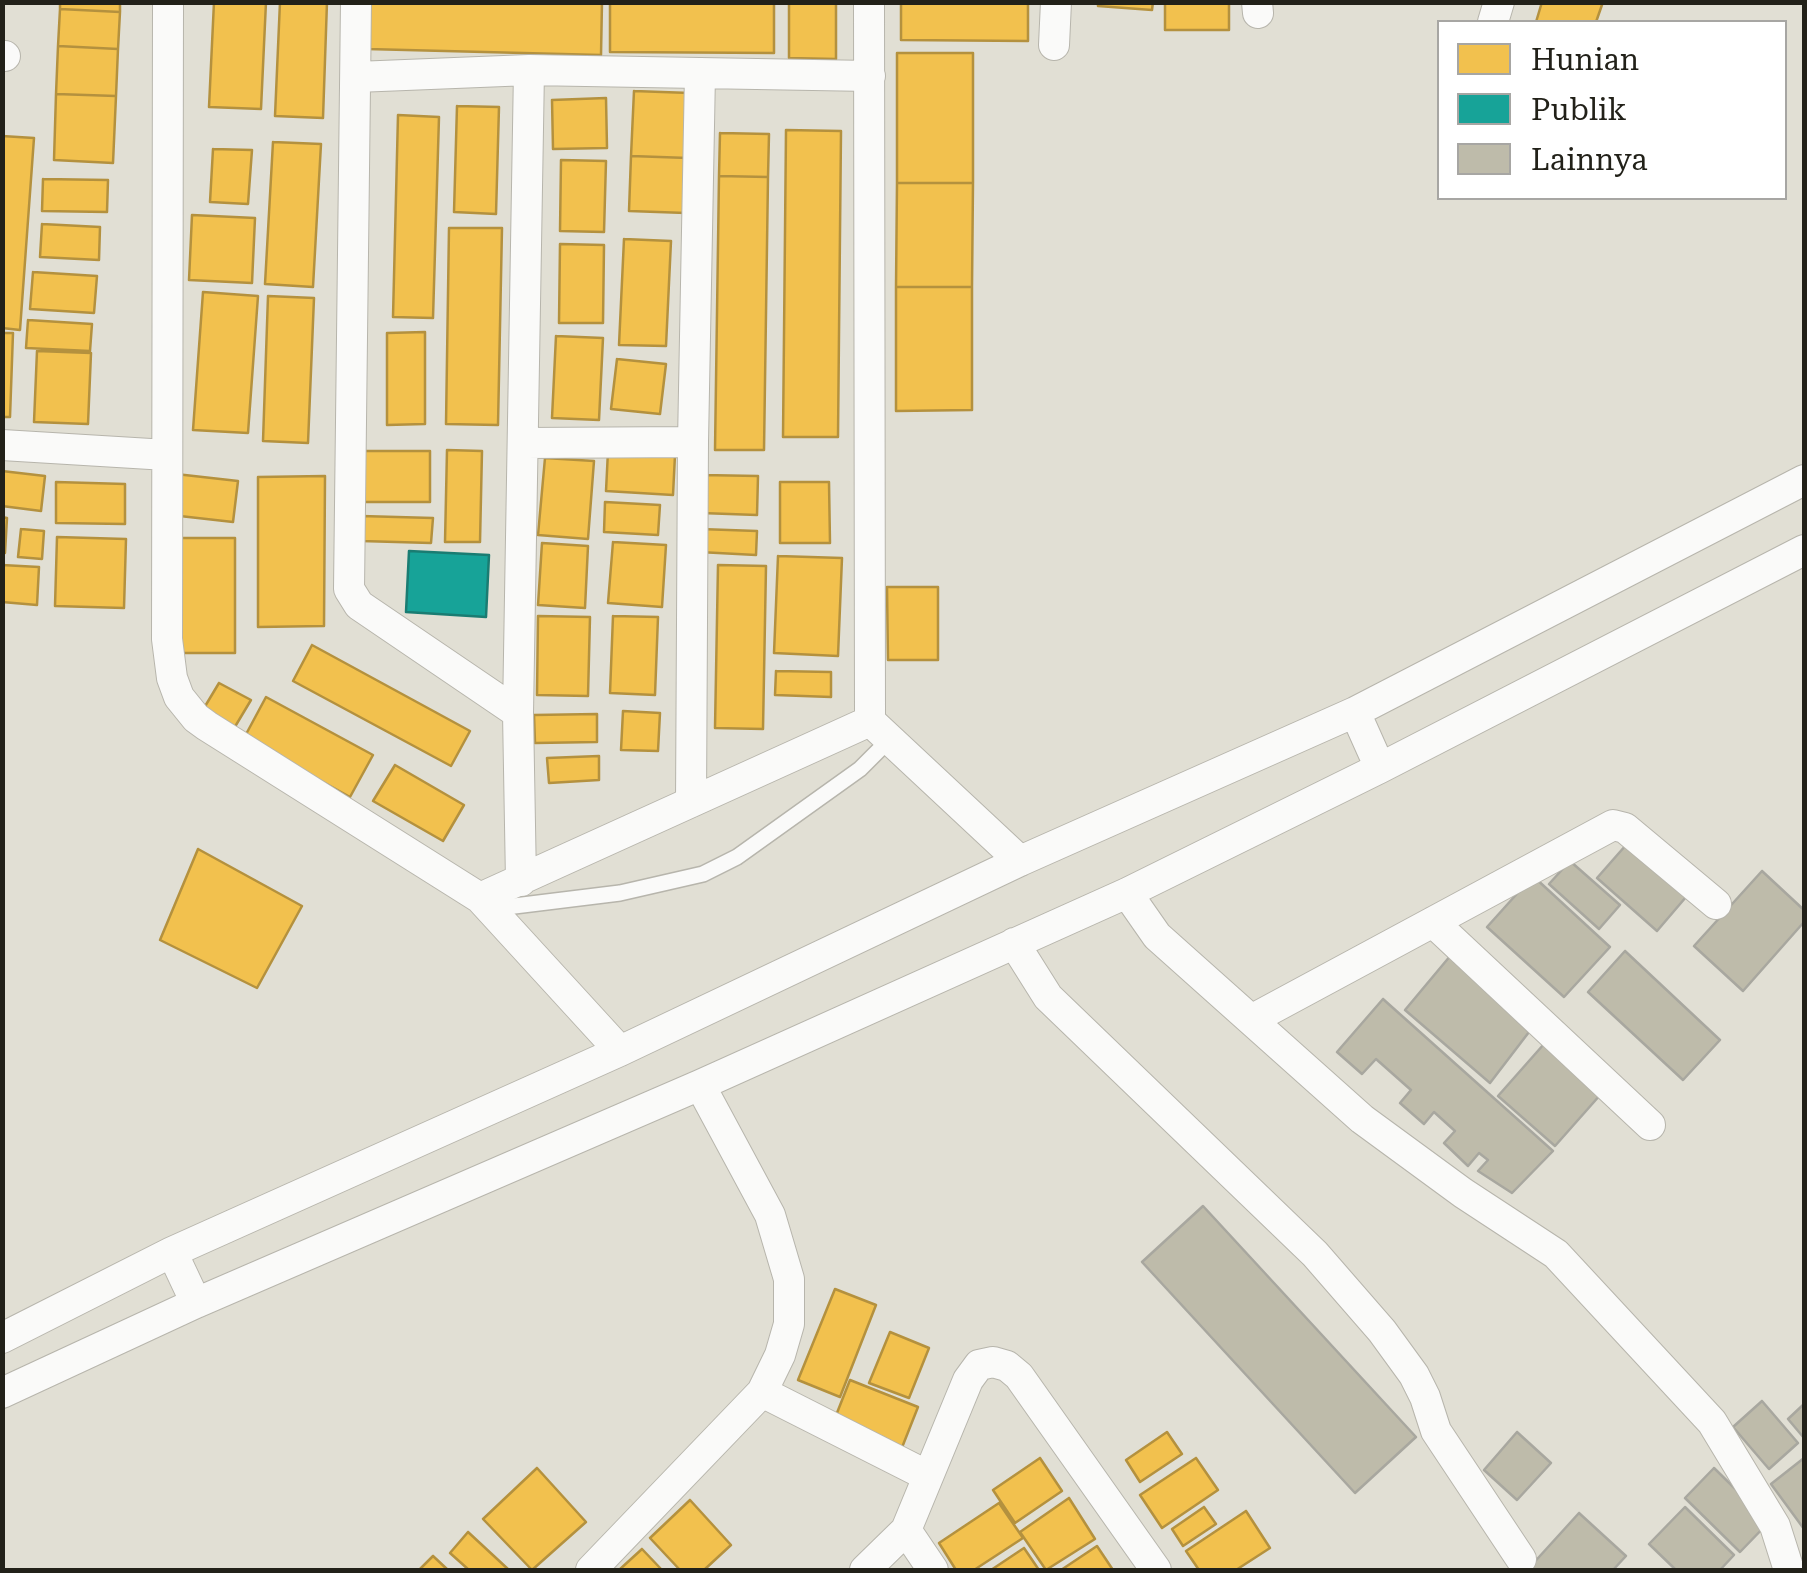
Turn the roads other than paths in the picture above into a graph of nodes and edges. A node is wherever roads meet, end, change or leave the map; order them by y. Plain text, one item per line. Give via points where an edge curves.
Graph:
1 (168, 2) edge
2 (356, 2) edge
3 (869, 2) edge
4 (1056, 2) edge
5 (1054, 44) dead end
6 (529, 70) junction
7 (700, 73) junction
8 (870, 76) junction
9 (356, 77) junction
10 (693, 442) junction
11 (525, 444) junction
12 (2, 445) edge
13 (166, 454) junction
14 (1804, 480) edge
15 (1804, 550) edge
16 (1355, 712) junction
17 (518, 713) junction
18 (880, 730) junction
19 (1380, 768) junction
20 (692, 802) junction
21 (1020, 861) junction
22 (520, 881) junction
23 (1127, 893) junction
24 (485, 904) junction
25 (1716, 904) dead end
26 (1433, 922) junction
27 (1014, 943) junction
28 (1251, 1020) junction
29 (620, 1052) junction
30 (700, 1086) junction
31 (1650, 1126) dead end
32 (172, 1252) junction
33 (196, 1303) junction
34 (2, 1338) edge
35 (762, 1392) junction
36 (2, 1393) edge
37 (928, 1476) junction
38 (906, 1530) junction
39 (1521, 1559) dead end
40 (590, 1570) edge
41 (864, 1570) edge
42 (933, 1570) edge
43 (1156, 1570) edge
44 (1789, 1570) edge

1 - 13 street
2 - 9 street
3 - 8 street
4 - 5 street
6 - 7 street
6 - 9 street
6 - 11 street
7 - 8 street
7 - 10 street
8 - 18 street
9 - 17 street via 349,589 359,606
10 - 11 street
10 - 20 street
11 - 17 street
12 - 13 street
13 - 24 street via 168,656 186,707
14 - 16 street
15 - 19 street
16 - 19 street
16 - 21 street
17 - 22 street
18 - 20 street
18 - 21 street
18 - 24 lane via 845,780 703,874 620,893
19 - 23 street
20 - 22 street
21 - 29 street
22 - 24 street
23 - 27 street
23 - 28 street via 1157,936
24 - 29 street
25 - 26 street via 1614,825
26 - 28 street
26 - 31 street
27 - 30 street
27 - 39 street via 1048,997 1315,1254 1382,1332 1414,1375 1436,1431
28 - 44 street via 1362,1119 1556,1254 1712,1422 1775,1526
29 - 32 street
30 - 33 street
30 - 35 street via 770,1214 788,1279 789,1324
32 - 33 street
32 - 34 street
33 - 36 street
35 - 37 street
35 - 40 street
37 - 38 street
37 - 43 street via 974,1370 992,1362 1007,1366
38 - 41 street
38 - 42 street

